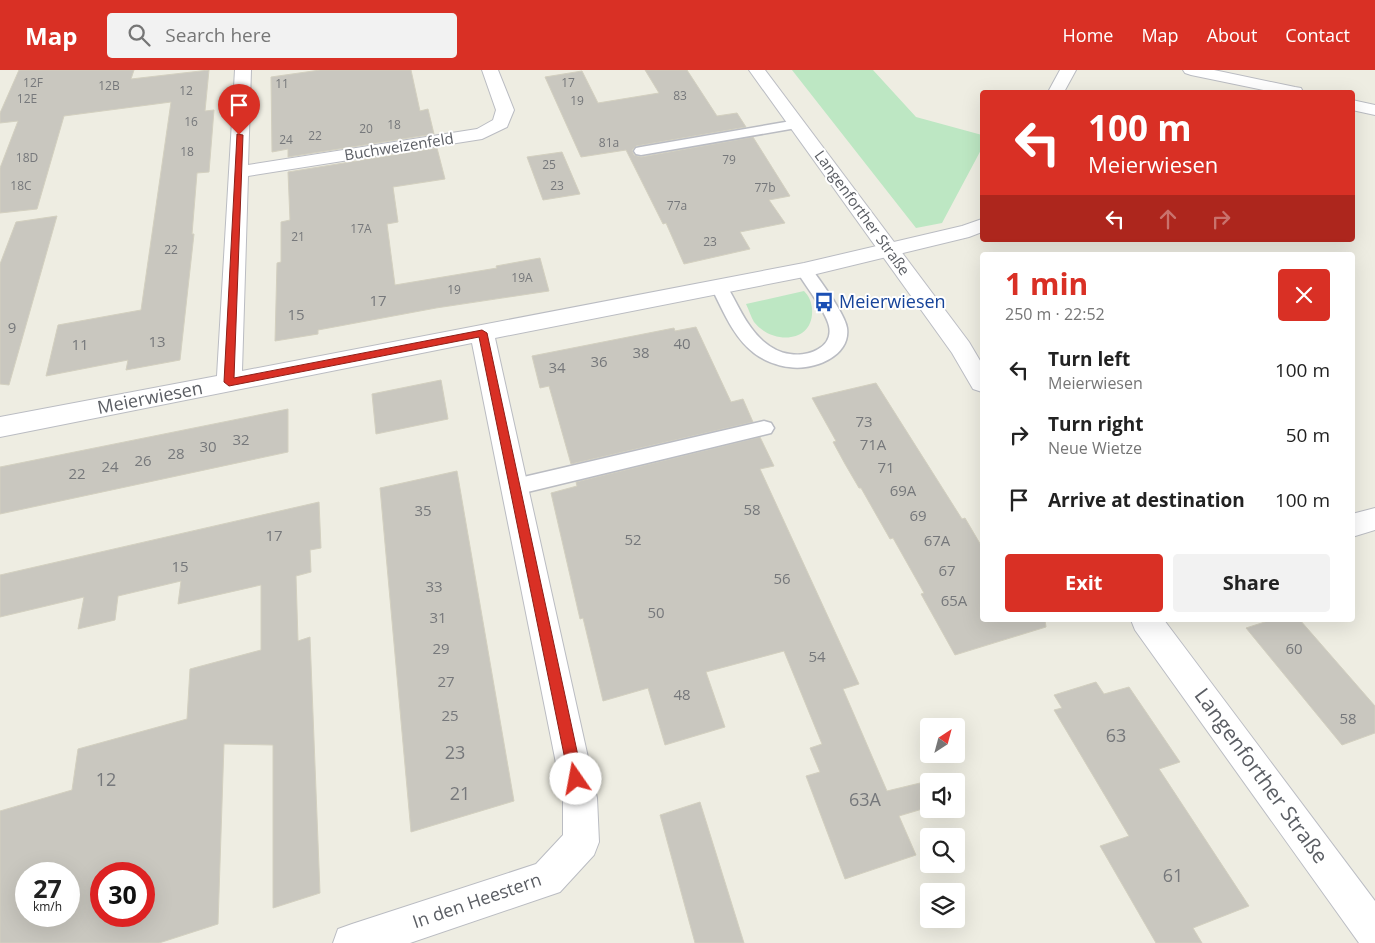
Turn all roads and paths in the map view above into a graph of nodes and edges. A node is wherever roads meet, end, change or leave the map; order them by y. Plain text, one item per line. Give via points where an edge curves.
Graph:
1 (243, 70) edge
2 (490, 70) edge
3 (756, 70) edge
4 (1068, 70) edge
5 (1191, 70) edge
6 (1057, 90) edge
7 (1286, 90) edge
8 (1355, 106) edge
9 (1375, 110) edge
10 (797, 124) junction
11 (641, 152) dead end
12 (237, 172) junction
13 (980, 226) edge
14 (888, 250) junction
15 (804, 270) junction
16 (719, 287) junction
17 (482, 333) junction
18 (980, 380) edge
19 (229, 382) junction
20 (0, 428) edge
21 (764, 428) dead end
22 (515, 487) junction
23 (1375, 519) edge
24 (1355, 525) edge
25 (1147, 622) edge
26 (1375, 933) edge
27 (352, 943) edge

1 - 12 street
2 - 12 street, Buchweizenfeld via 505,110 501,123 482,134
3 - 10 street, Langenforther Straße
4 - 6 street
5 - 7 street
8 - 9 street
10 - 11 lane
10 - 14 street, Langenforther Straße
12 - 19 street
13 - 14 street, Meierwiesen via 969,232
14 - 15 street, Meierwiesen
14 - 18 street, Langenforther Straße
15 - 16 street, Meierwiesen
15 - 16 lane via 838,326 837,341 829,351 811,361 789,361 762,350 743,331
16 - 17 street, Meierwiesen
17 - 19 street, Meierwiesen
17 - 22 street, In den Heestern
19 - 20 street, Meierwiesen
21 - 22 lane
22 - 27 street, In den Heestern via 580,798 581,842 547,879
23 - 24 street
25 - 26 street, Langenforther Straße

